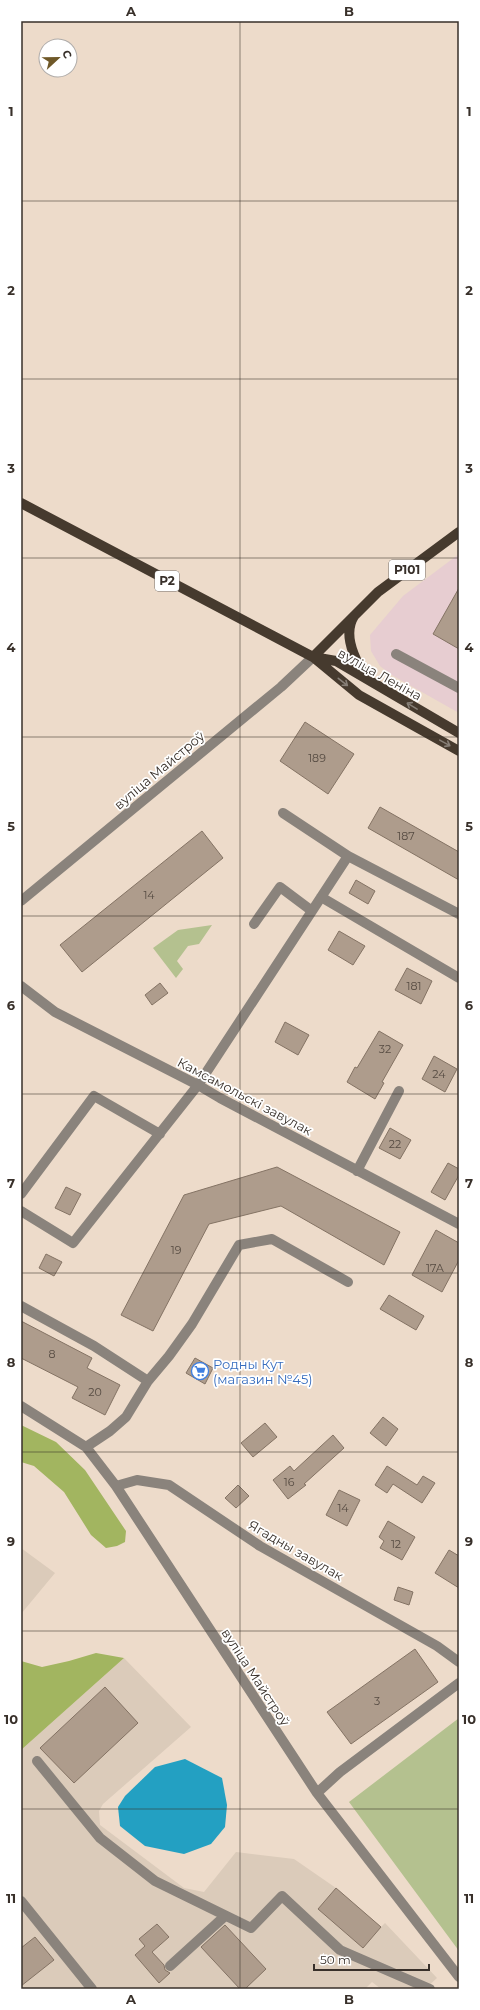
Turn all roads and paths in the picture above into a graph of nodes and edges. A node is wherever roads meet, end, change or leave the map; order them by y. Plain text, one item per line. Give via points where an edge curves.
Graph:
1 (21, 503) edge
2 (458, 534) edge
3 (357, 610) junction
4 (396, 654) dead end
5 (313, 657) junction
6 (367, 679) junction
7 (459, 688) edge
8 (459, 733) edge
9 (459, 751) edge
10 (283, 813) dead end
11 (348, 856) junction
12 (321, 897) junction
13 (21, 901) edge
14 (312, 911) junction
15 (459, 914) edge
16 (254, 924) dead end
17 (459, 978) edge
18 (21, 986) edge
19 (198, 1085) junction
20 (399, 1091) dead end
21 (160, 1134) junction
22 (357, 1171) junction
23 (21, 1194) edge
24 (21, 1212) edge
25 (459, 1224) edge
26 (348, 1282) dead end
27 (21, 1306) edge
28 (148, 1381) junction
29 (21, 1406) edge
30 (86, 1447) junction
31 (116, 1486) junction
32 (459, 1662) edge
33 (459, 1683) edge
34 (37, 1761) dead end
35 (317, 1793) junction
36 (21, 1902) edge
37 (225, 1916) junction
38 (170, 1966) dead end
39 (459, 1977) edge
40 (92, 1989) edge
41 (430, 1989) edge

1 - 5 main road, Р2
2 - 3 main road, Р101
3 - 5 main road, Р101
3 - 6 main road, Р101 via 350,630 352,650
4 - 7 street
5 - 6 main road, вуліца Леніна / Р2 via 336,661
5 -> 9 main road, вуліца Леніна / Р2 via 359,695
5 - 13 street, вуліца Майстроў via 281,687
8 -> 6 main road, вуліца Леніна / Р2
10 - 11 street
11 - 12 street
11 - 15 street
12 - 14 street
12 - 17 street
14 - 16 street via 280,887
14 - 19 street
18 - 19 street, Камсамольскі завулак via 55,1012
19 - 21 street
19 - 22 street, Камсамольскі завулак
20 - 22 street
21 - 23 street via 94,1096
21 - 24 street via 74,1243
22 - 25 street, Камсамольскі завулак
26 - 28 street via 272,1239 240,1245 192,1324
27 - 28 street via 94,1346
28 - 30 street via 126,1417
29 - 30 street, вуліца Майстроў
30 - 31 street, вуліца Майстроў
31 - 32 street, Ягадны завулак via 137,1480 169,1485 260,1546 437,1646
31 - 35 street, вуліца Майстроў
33 - 35 street via 340,1772
34 - 37 street via 100,1838 155,1882
35 - 39 street, вуліца Майстроў
36 - 40 street
37 - 38 street
37 - 41 street via 251,1928 282,1896 340,1950

